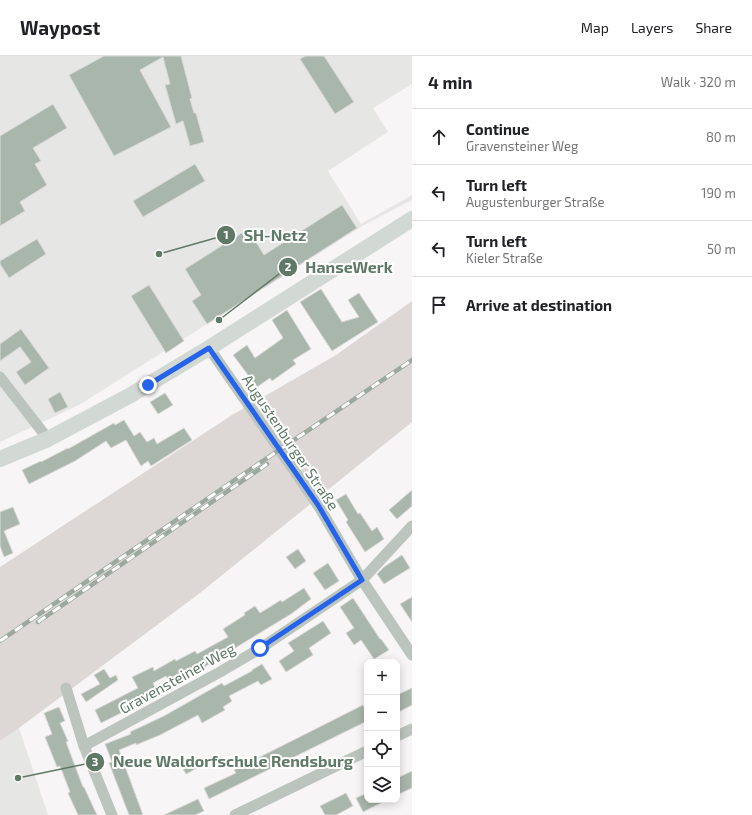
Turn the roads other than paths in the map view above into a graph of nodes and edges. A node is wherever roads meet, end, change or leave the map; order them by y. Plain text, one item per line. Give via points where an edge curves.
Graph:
1 (412, 219) edge
2 (209, 348) junction
3 (0, 377) edge
4 (48, 439) junction
5 (0, 459) edge
6 (412, 526) edge
7 (362, 580) junction
8 (412, 655) edge
9 (66, 688) dead end
10 (412, 729) edge
11 (400, 735) edge
12 (84, 746) junction
13 (364, 752) edge
14 (112, 815) edge
15 (236, 815) edge

1 - 2 main road
2 - 4 main road via 126,398
2 - 7 street, Augustenburger Straße via 318,505
3 - 4 street
4 - 5 main road
6 - 7 street, Gravensteiner Weg
7 - 8 street, Augustenburger Straße
7 - 12 street, Gravensteiner Weg via 220,672
9 - 12 street
10 - 11 street
12 - 14 street
13 - 15 street

